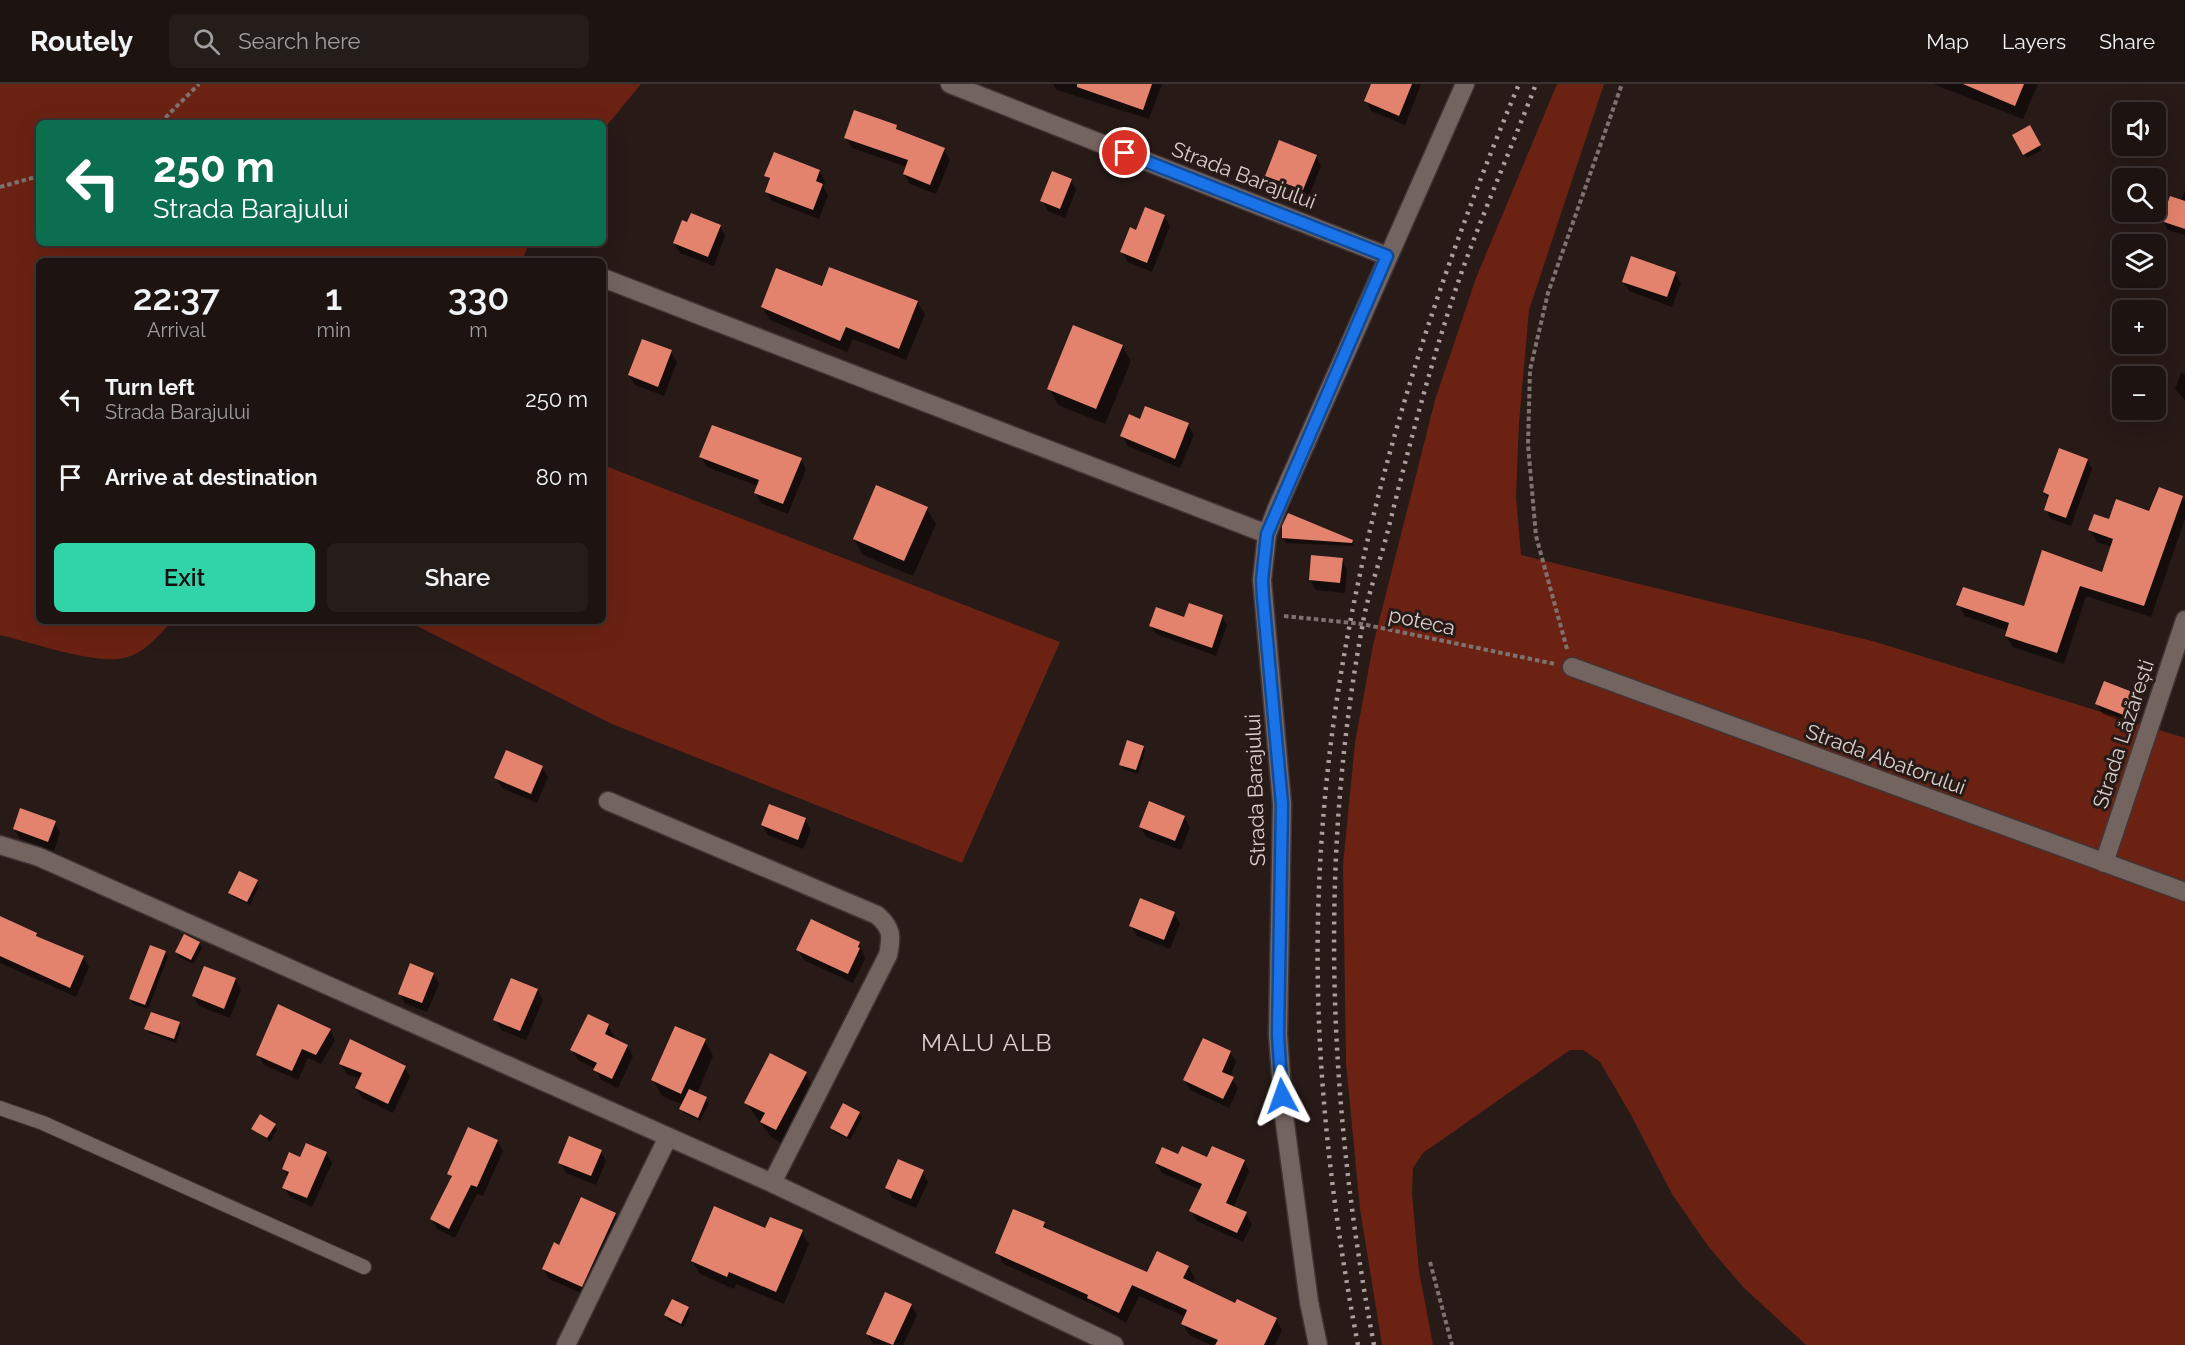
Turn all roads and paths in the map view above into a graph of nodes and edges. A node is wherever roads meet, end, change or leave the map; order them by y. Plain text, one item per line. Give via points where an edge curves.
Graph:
1 (199, 84) edge
2 (950, 84) edge
3 (1465, 84) edge
4 (1622, 84) edge
5 (163, 120) edge
6 (36, 177) edge
7 (0, 187) edge
8 (1387, 256) junction
9 (606, 279) edge
10 (1267, 534) junction
11 (1264, 614) junction
12 (2185, 620) edge
13 (1572, 667) junction
14 (608, 801) dead end
15 (0, 845) edge
16 (2104, 862) junction
17 (2185, 892) edge
18 (0, 1108) edge
19 (668, 1137) junction
20 (772, 1183) junction
21 (1430, 1262) dead end
22 (364, 1267) dead end
23 (566, 1345) edge
24 (1114, 1345) edge
25 (1318, 1345) edge
26 (1452, 1345) edge

1 - 5 path
2 - 8 street, Strada Barajului
3 - 8 street, Strada Barajului
4 - 13 path via 1548,293 1530,370 1528,445 1536,537
6 - 7 path
8 - 10 street, Strada Barajului
9 - 10 street
10 - 11 street, Strada Barajului via 1262,580
11 - 13 path, poteca via 1362,624
11 - 25 street, Strada Barajului via 1282,804 1278,1035 1284,1116
12 - 16 street, Strada Lăzărești
13 - 16 street, Strada Abatorului
14 - 20 street via 877,915 888,925 892,936 888,955
15 - 19 street via 39,856
16 - 17 street, Strada Abatorului
18 - 22 lane via 44,1123
19 - 20 street
19 - 23 street
20 - 24 street
21 - 26 path

